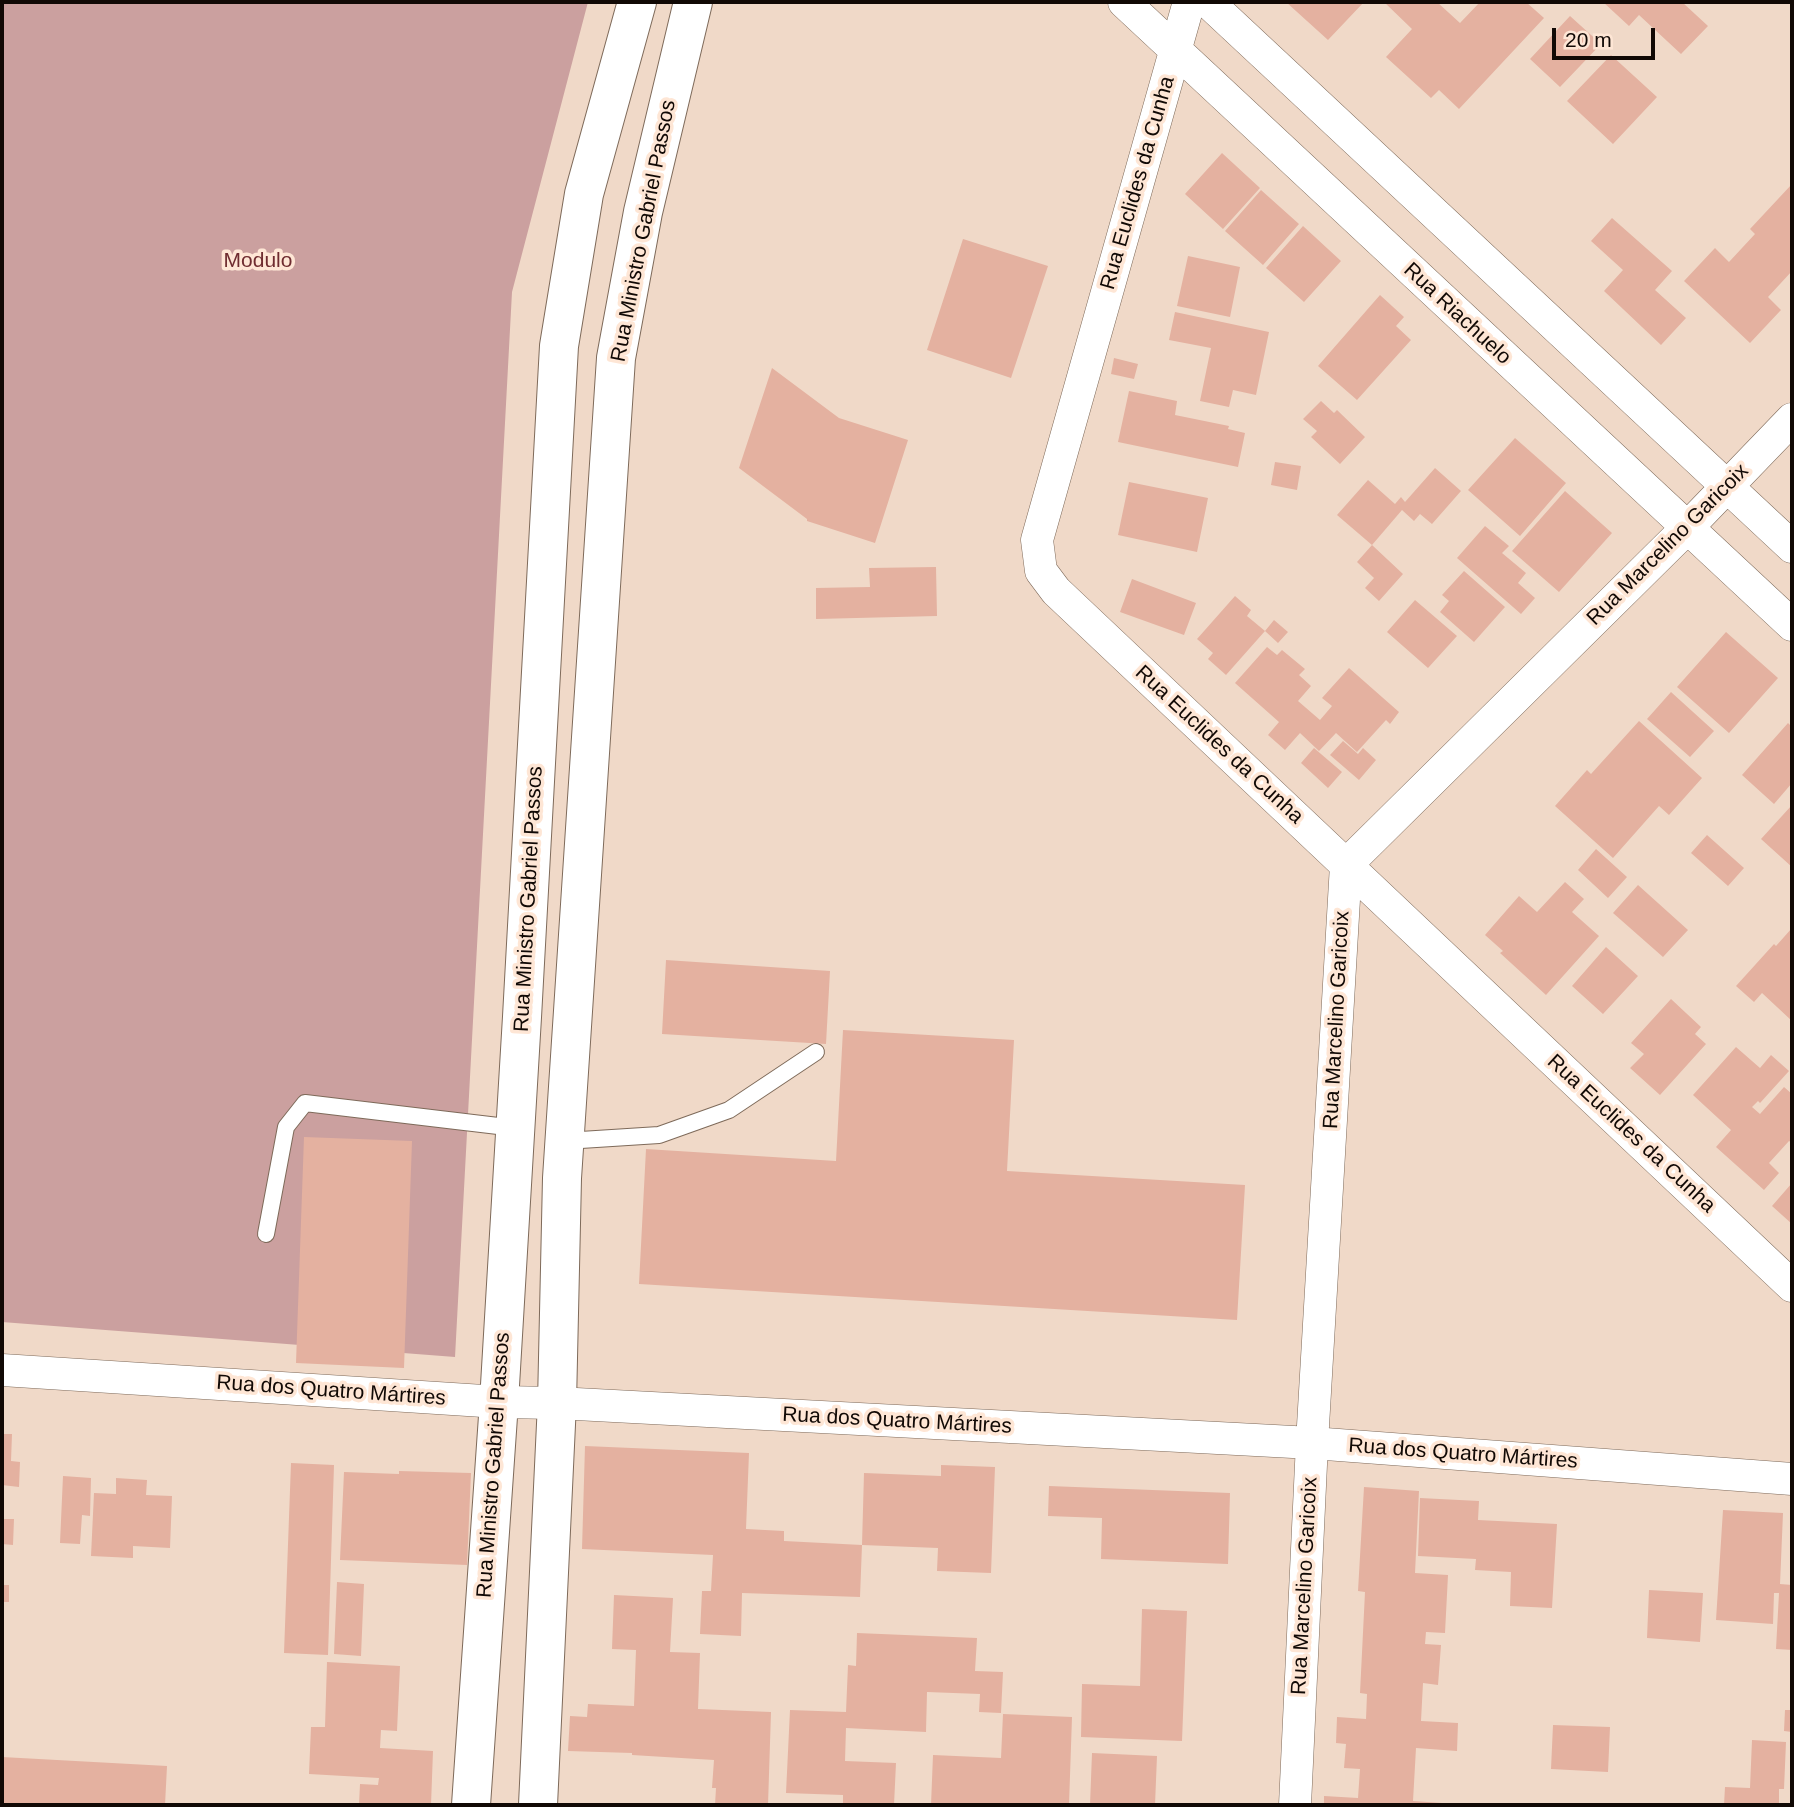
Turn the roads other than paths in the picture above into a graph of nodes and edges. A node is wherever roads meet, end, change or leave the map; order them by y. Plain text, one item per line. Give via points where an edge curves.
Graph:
1 (637, 2) edge
2 (693, 2) edge
3 (1124, 2) edge
4 (1189, 2) edge
5 (1208, 2) edge
6 (1176, 51) junction
7 (1792, 419) edge
8 (1727, 486) junction
9 (1687, 528) junction
10 (1792, 547) edge
11 (1792, 625) edge
12 (1346, 865) junction
13 (523, 1017) junction
14 (573, 1021) junction
15 (816, 1052) dead end
16 (515, 1128) junction
17 (564, 1160) junction
18 (513, 1176) junction
19 (267, 1234) dead end
20 (1792, 1286) edge
21 (2, 1370) edge
22 (499, 1402) junction
23 (556, 1403) junction
24 (1312, 1443) junction
25 (1792, 1479) edge
26 (471, 1805) edge
27 (538, 1805) edge
28 (1295, 1805) edge

1 - 13 main road, Rua Ministro Gabriel Passos via 584,194 559,346
2 - 14 main road, Rua Ministro Gabriel Passos via 643,212 616,358
3 - 6 street, Rua Riachuelo
4 - 6 street, Rua Euclides da Cunha
5 - 8 street
6 - 9 street, Rua Riachuelo
6 - 12 street, Rua Euclides da Cunha via 1037,540 1041,571 1056,591
7 - 8 street, Rua Marcelino Garicoix
8 - 9 street, Rua Marcelino Garicoix
8 - 10 street
9 - 11 street, Rua Riachuelo
9 - 12 street, Rua Marcelino Garicoix
12 - 20 street, Rua Euclides da Cunha
12 - 24 street, Rua Marcelino Garicoix
13 - 14 main road
13 - 16 main road, Rua Ministro Gabriel Passos
14 - 17 main road, Rua Ministro Gabriel Passos
15 - 17 lane via 729,1110 659,1135
16 - 18 main road, Rua Ministro Gabriel Passos
16 - 19 lane via 304,1103 286,1127
17 - 18 main road
17 - 23 main road, Rua Ministro Gabriel Passos
18 - 22 main road, Rua Ministro Gabriel Passos
21 - 22 street, Rua dos Quatro Mártires
22 - 23 street, Rua dos Quatro Mártires
22 - 26 main road, Rua Ministro Gabriel Passos
23 - 24 street, Rua dos Quatro Mártires
23 - 27 main road, Rua Ministro Gabriel Passos
24 - 25 street, Rua dos Quatro Mártires
24 - 28 street, Rua Marcelino Garicoix

